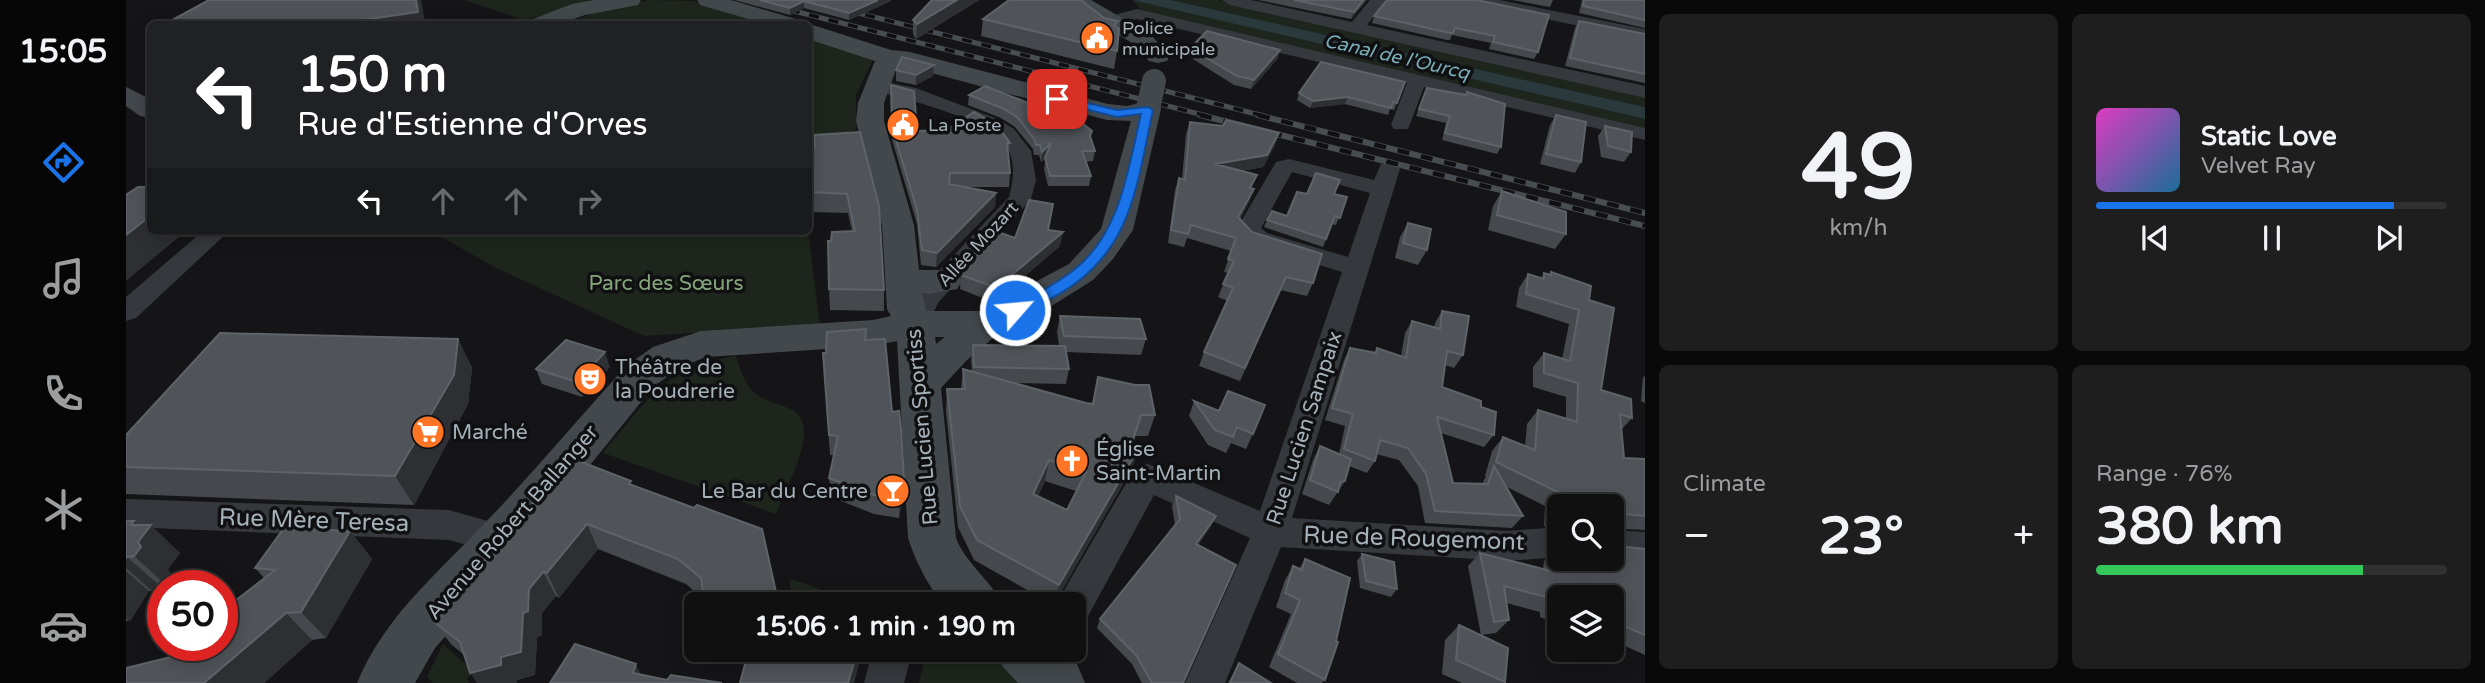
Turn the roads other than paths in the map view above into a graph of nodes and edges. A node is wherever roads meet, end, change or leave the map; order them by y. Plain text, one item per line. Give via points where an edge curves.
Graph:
1 (629, 0) edge
2 (708, 0) edge
3 (1075, 0) edge
4 (1230, 0) edge
5 (1378, 0) edge
6 (1475, 0) edge
7 (1130, 16) edge
8 (549, 21) edge
9 (778, 21) edge
10 (1356, 28) junction
11 (812, 32) edge
12 (1645, 34) edge
13 (889, 57) junction
14 (1417, 80) junction
15 (877, 86) junction
16 (1152, 89) junction
17 (1645, 92) edge
18 (126, 95) edge
19 (147, 108) edge
20 (1401, 125) dead end
21 (1645, 134) edge
22 (213, 235) edge
23 (1357, 268) junction
24 (902, 277) junction
25 (944, 281) junction
26 (126, 312) edge
27 (986, 324) junction
28 (894, 329) junction
29 (918, 387) junction
30 (126, 513) edge
31 (1270, 531) junction
32 (501, 539) junction
33 (1547, 543) edge
34 (1624, 546) edge
35 (1645, 547) edge
36 (961, 592) edge
37 (1082, 592) edge
38 (890, 662) edge
39 (386, 680) edge
40 (884, 683) edge
41 (1205, 683) edge

1 - 8 main road via 580,9
2 - 9 main road
3 - 7 main road
4 - 10 street
5 - 10 street
6 - 12 street
7 - 14 street
7 - 16 main road via 1161,48
10 - 17 street
11 - 13 main road
13 - 15 main road, Rue Lucien Sportiss
13 - 16 main road via 1107,112 1126,114
14 - 20 street
14 - 21 street
15 - 24 main road, Rue Lucien Sportiss via 870,121 898,225
15 - 25 street, Allée Mozart via 909,92 993,124 1013,139 1020,151 1025,180 1020,199
16 - 27 main road, Avenue Robert Ballanger via 1124,211 1101,252 1055,290
18 - 19 main road
22 - 26 street
23 - 23 street, Rue Lucien Sampaix via 1385,179 1284,167 1248,230
23 - 31 street, Rue Lucien Sampaix
24 - 25 main road
24 - 28 main road, Rue Lucien Sportiss via 905,309
25 - 28 street, Allée Mozart
27 - 28 main road, Avenue Robert Ballanger
27 - 29 main road
28 - 29 main road, Rue Lucien Sportiss
28 - 32 main road, Avenue Robert Ballanger via 717,341 667,357 640,376
29 - 36 main road, Rue Lucien Sportiss via 932,538 938,557
30 - 32 street, Rue Mère Teresa via 449,525
31 - 33 street, Rue de Rougemont via 1508,545
31 - 37 street via 1147,477
31 - 41 street, Rue Lucien Sampaix
32 - 39 main road, Avenue Robert Ballanger via 416,630
34 - 35 street
38 - 40 street

